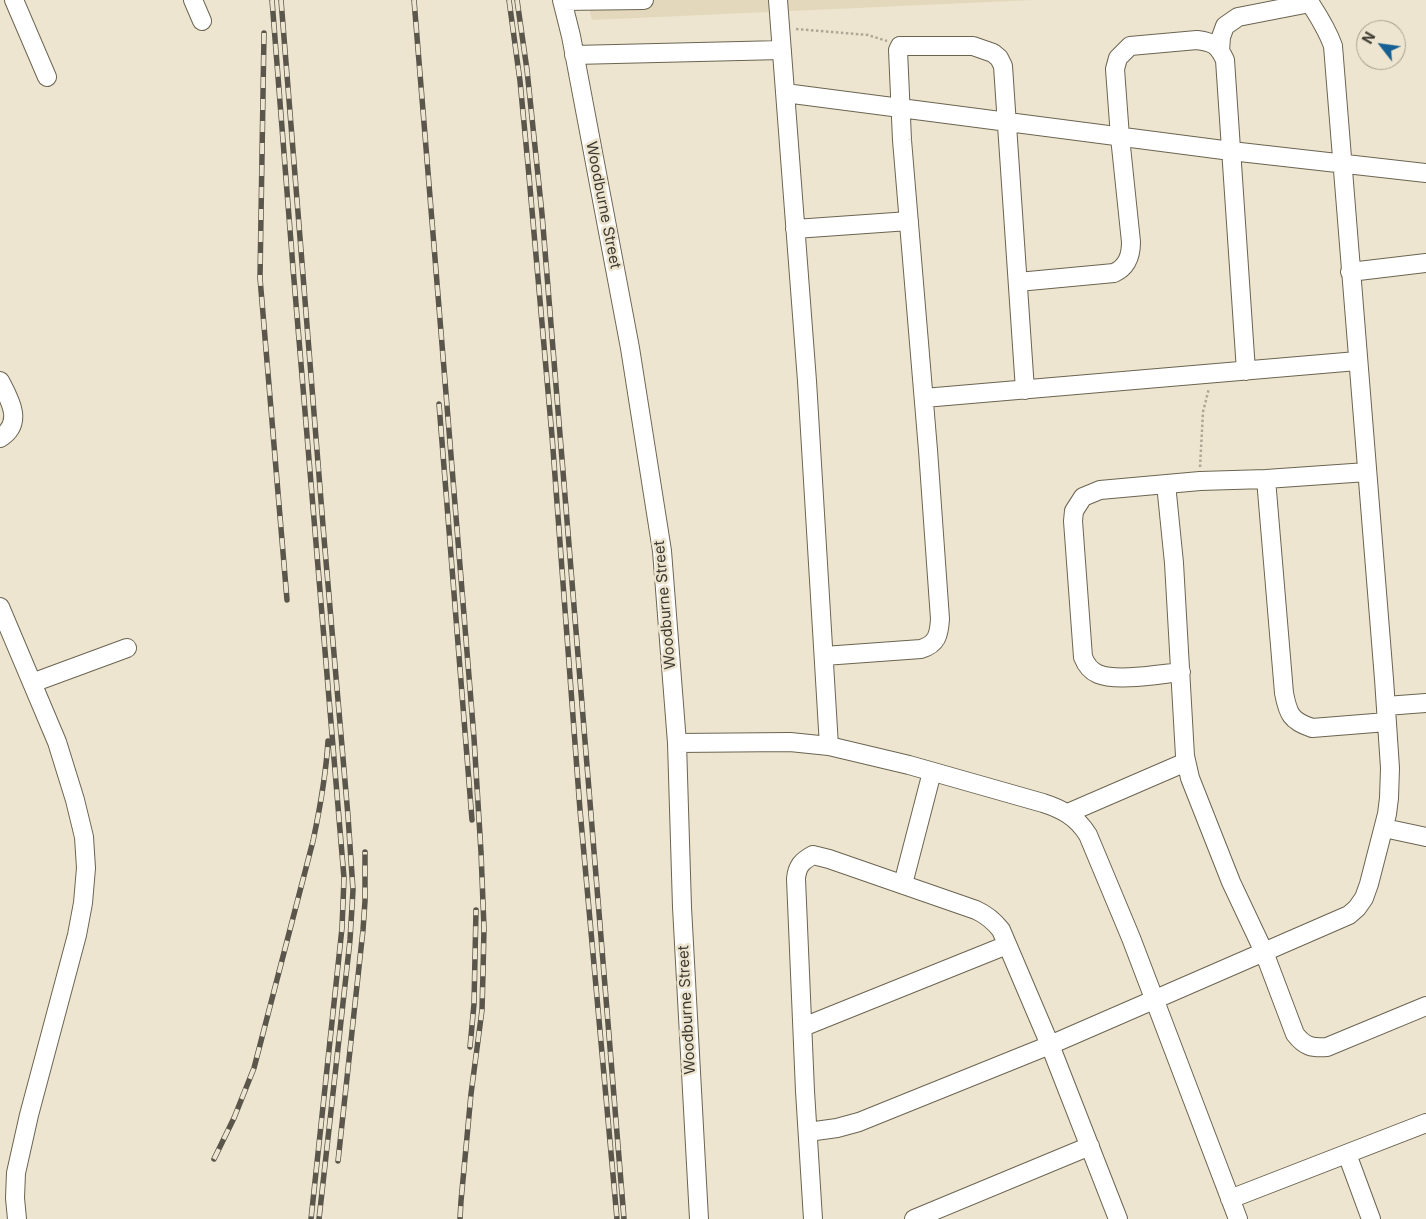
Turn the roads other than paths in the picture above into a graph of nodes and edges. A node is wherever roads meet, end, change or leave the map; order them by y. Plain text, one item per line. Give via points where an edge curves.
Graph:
1 (14, 0) edge
2 (193, 0) edge
3 (644, 0) edge
4 (778, 0) edge
5 (562, 1) edge
6 (1309, 1) edge
7 (202, 21) dead end
8 (782, 50) junction
9 (1220, 51) junction
10 (574, 55) junction
11 (47, 78) dead end
12 (785, 93) junction
13 (900, 108) junction
14 (1008, 122) junction
15 (1120, 137) junction
16 (1231, 152) junction
17 (1342, 165) junction
18 (1426, 173) edge
19 (909, 221) junction
20 (795, 229) junction
21 (1426, 263) edge
22 (1350, 272) junction
23 (1018, 282) junction
24 (1358, 362) junction
25 (1246, 371) junction
26 (0, 381) edge
27 (1025, 390) junction
28 (924, 398) junction
29 (0, 438) edge
30 (1367, 472) junction
31 (1266, 479) junction
32 (1166, 484) junction
33 (0, 607) edge
34 (127, 648) dead end
35 (824, 656) junction
36 (1181, 672) junction
37 (32, 683) junction
38 (1426, 703) edge
39 (1386, 714) junction
40 (677, 743) junction
41 (829, 746) junction
42 (1186, 762) junction
43 (932, 772) junction
44 (1068, 813) junction
45 (1384, 828) junction
46 (1426, 837) edge
47 (903, 884) junction
48 (1008, 945) junction
49 (1264, 952) junction
50 (1155, 1000) junction
51 (1426, 1006) edge
52 (803, 1027) junction
53 (1050, 1045) junction
54 (1426, 1123) edge
55 (808, 1132) junction
56 (1090, 1146) junction
57 (1347, 1154) junction
58 (1230, 1199) junction
59 (17, 1219) edge
60 (698, 1219) edge
61 (813, 1219) edge
62 (914, 1219) edge
63 (1118, 1219) edge
64 (1238, 1219) edge
65 (1371, 1219) edge

1 - 11 street
2 - 7 street
3 - 5 street
4 - 8 street
5 - 10 street, Woodburne Street
6 - 9 street via 1230,21 1221,37
6 - 17 street via 1321,18 1333,46
8 - 10 street
8 - 12 street
9 - 15 street via 1207,41 1197,40 1130,46 1125,50 1115,68
9 - 16 street via 1225,60
10 - 40 street, Woodburne Street via 630,348 662,551
12 - 13 street
12 - 20 street
13 - 14 street
13 - 14 street via 900,46 973,46 993,52 1003,66
13 - 19 street
14 - 15 street
14 - 23 street
15 - 16 street
15 - 23 street via 1131,242 1124,266 1114,273
16 - 17 street
16 - 25 street
17 - 18 street
17 - 22 street
19 - 20 street
19 - 28 street
20 - 35 street
21 - 22 street
22 - 24 street
23 - 27 street
24 - 25 street
24 - 30 street
25 - 27 street
26 - 29 street via 14,414 9,430
27 - 28 street
28 - 35 street via 940,619 936,638 934,643 921,649
30 - 31 street
30 - 39 street
31 - 32 street
31 - 39 street via 1287,708 1300,724 1312,728
32 - 36 street
32 - 36 street via 1100,490 1083,497 1074,511 1083,657 1099,675 1116,677
33 - 37 street
34 - 37 street
35 - 41 street
36 - 42 street
37 - 59 street via 57,742 76,800 84,837 86,868 77,936 16,1173
38 - 39 street
39 - 45 street via 1390,783
40 - 41 street via 790,742
40 - 60 street, Woodburne Street
41 - 43 street
42 - 44 street
42 - 49 street via 1232,882
43 - 44 street
43 - 47 street
44 - 50 street via 1088,835
45 - 46 street
45 - 49 street via 1369,884 1357,908 1349,915
47 - 48 street via 986,915 1001,930
47 - 52 street via 829,858 812,855 799,865 796,878
48 - 52 street
48 - 53 street
49 - 50 street
49 - 51 street via 1295,1034 1302,1043 1310,1046 1327,1047
50 - 53 street
50 - 58 street
52 - 55 street
53 - 55 street via 859,1122
53 - 56 street
54 - 57 street
55 - 61 street
56 - 62 street
56 - 63 street
57 - 58 street
57 - 65 street
58 - 64 street

